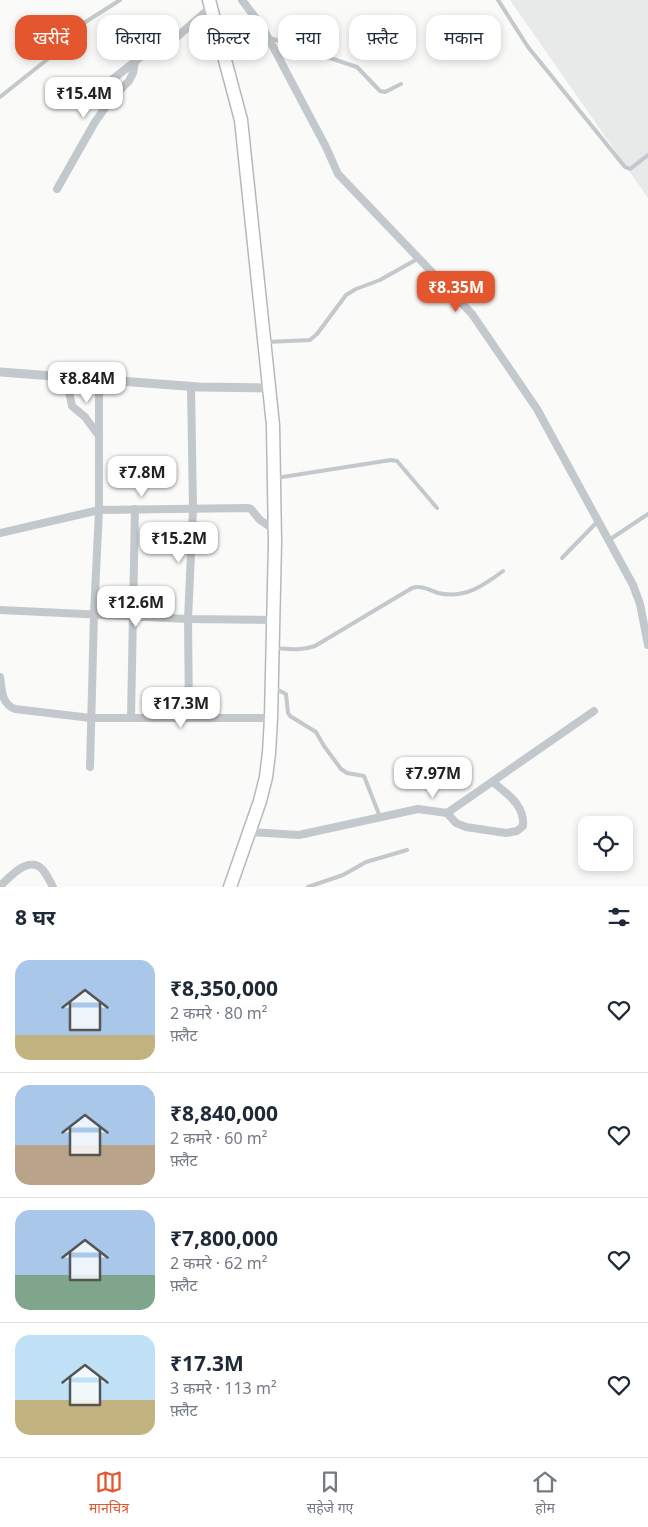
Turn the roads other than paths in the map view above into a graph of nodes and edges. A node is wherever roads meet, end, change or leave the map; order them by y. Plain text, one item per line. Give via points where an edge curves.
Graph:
1 (120, 0) edge
2 (242, 0) edge
3 (498, 0) edge
4 (210, 3) edge
5 (269, 38) junction
6 (135, 61) junction
7 (401, 84) dead end
8 (0, 97) edge
9 (84, 102) dead end
10 (648, 156) edge
11 (57, 189) dead end
12 (419, 258) junction
13 (264, 342) junction
14 (0, 372) edge
15 (66, 376) junction
16 (99, 379) junction
17 (191, 386) junction
18 (270, 388) junction
19 (99, 436) junction
20 (274, 478) junction
21 (437, 508) dead end
22 (135, 509) junction
23 (192, 509) junction
24 (99, 510) junction
25 (648, 514) edge
26 (598, 521) junction
27 (275, 530) junction
28 (0, 533) edge
29 (608, 540) junction
30 (562, 558) dead end
31 (504, 571) dead end
32 (0, 610) edge
33 (94, 614) junction
34 (133, 616) junction
35 (188, 619) junction
36 (273, 620) junction
37 (648, 645) edge
38 (273, 648) junction
39 (0, 677) edge
40 (272, 687) junction
41 (594, 711) dead end
42 (92, 718) junction
43 (131, 718) junction
44 (189, 718) junction
45 (271, 718) junction
46 (90, 768) dead end
47 (493, 782) junction
48 (447, 813) junction
49 (380, 817) junction
50 (249, 832) junction
51 (407, 850) dead end
52 (0, 886) edge
53 (54, 887) edge
54 (230, 887) edge
55 (308, 887) edge

1 - 8 lane via 64,35 49,58
2 - 5 street
3 - 10 lane via 528,47 624,167 630,169
4 - 6 street via 170,43 147,52
4 - 13 highway via 241,120
5 - 7 lane via 356,67 382,92
5 - 12 street via 338,174
6 - 9 street
6 - 11 street via 129,80 95,122
12 - 13 lane via 346,296 310,340
12 - 26 street via 472,314 532,401
13 - 18 highway
14 - 15 street
15 - 16 street
15 - 19 street via 72,406
16 - 17 street
16 - 19 street
17 - 18 street
17 - 23 street
18 - 20 highway
19 - 24 street
20 - 21 lane via 397,461
20 - 27 highway
22 - 23 street
22 - 24 street
22 - 34 street
23 - 27 street via 248,508
23 - 35 street
24 - 28 street
24 - 33 street
25 - 29 lane
26 - 29 street
26 - 30 lane
27 - 36 highway
29 - 37 street via 638,596
31 - 38 lane via 465,594 412,588 315,646 297,650
32 - 33 street
33 - 34 street
33 - 42 street
34 - 35 street
34 - 43 street
35 - 36 street
35 - 44 street
36 - 38 highway
38 - 40 highway
39 - 42 street via 3,697 11,707
40 - 45 highway
40 - 49 lane via 286,694 290,716 316,732 342,769 364,776
41 - 47 street
42 - 43 street
42 - 46 street
43 - 44 street
44 - 45 street
45 - 50 highway via 266,777
47 - 48 street
47 - 48 street via 519,806 524,818 523,826 517,831 506,833 466,827 456,824
48 - 49 street via 418,808
49 - 50 street via 299,835
50 - 54 highway
51 - 55 lane via 366,862 343,875
52 - 53 street via 31,864 43,870

